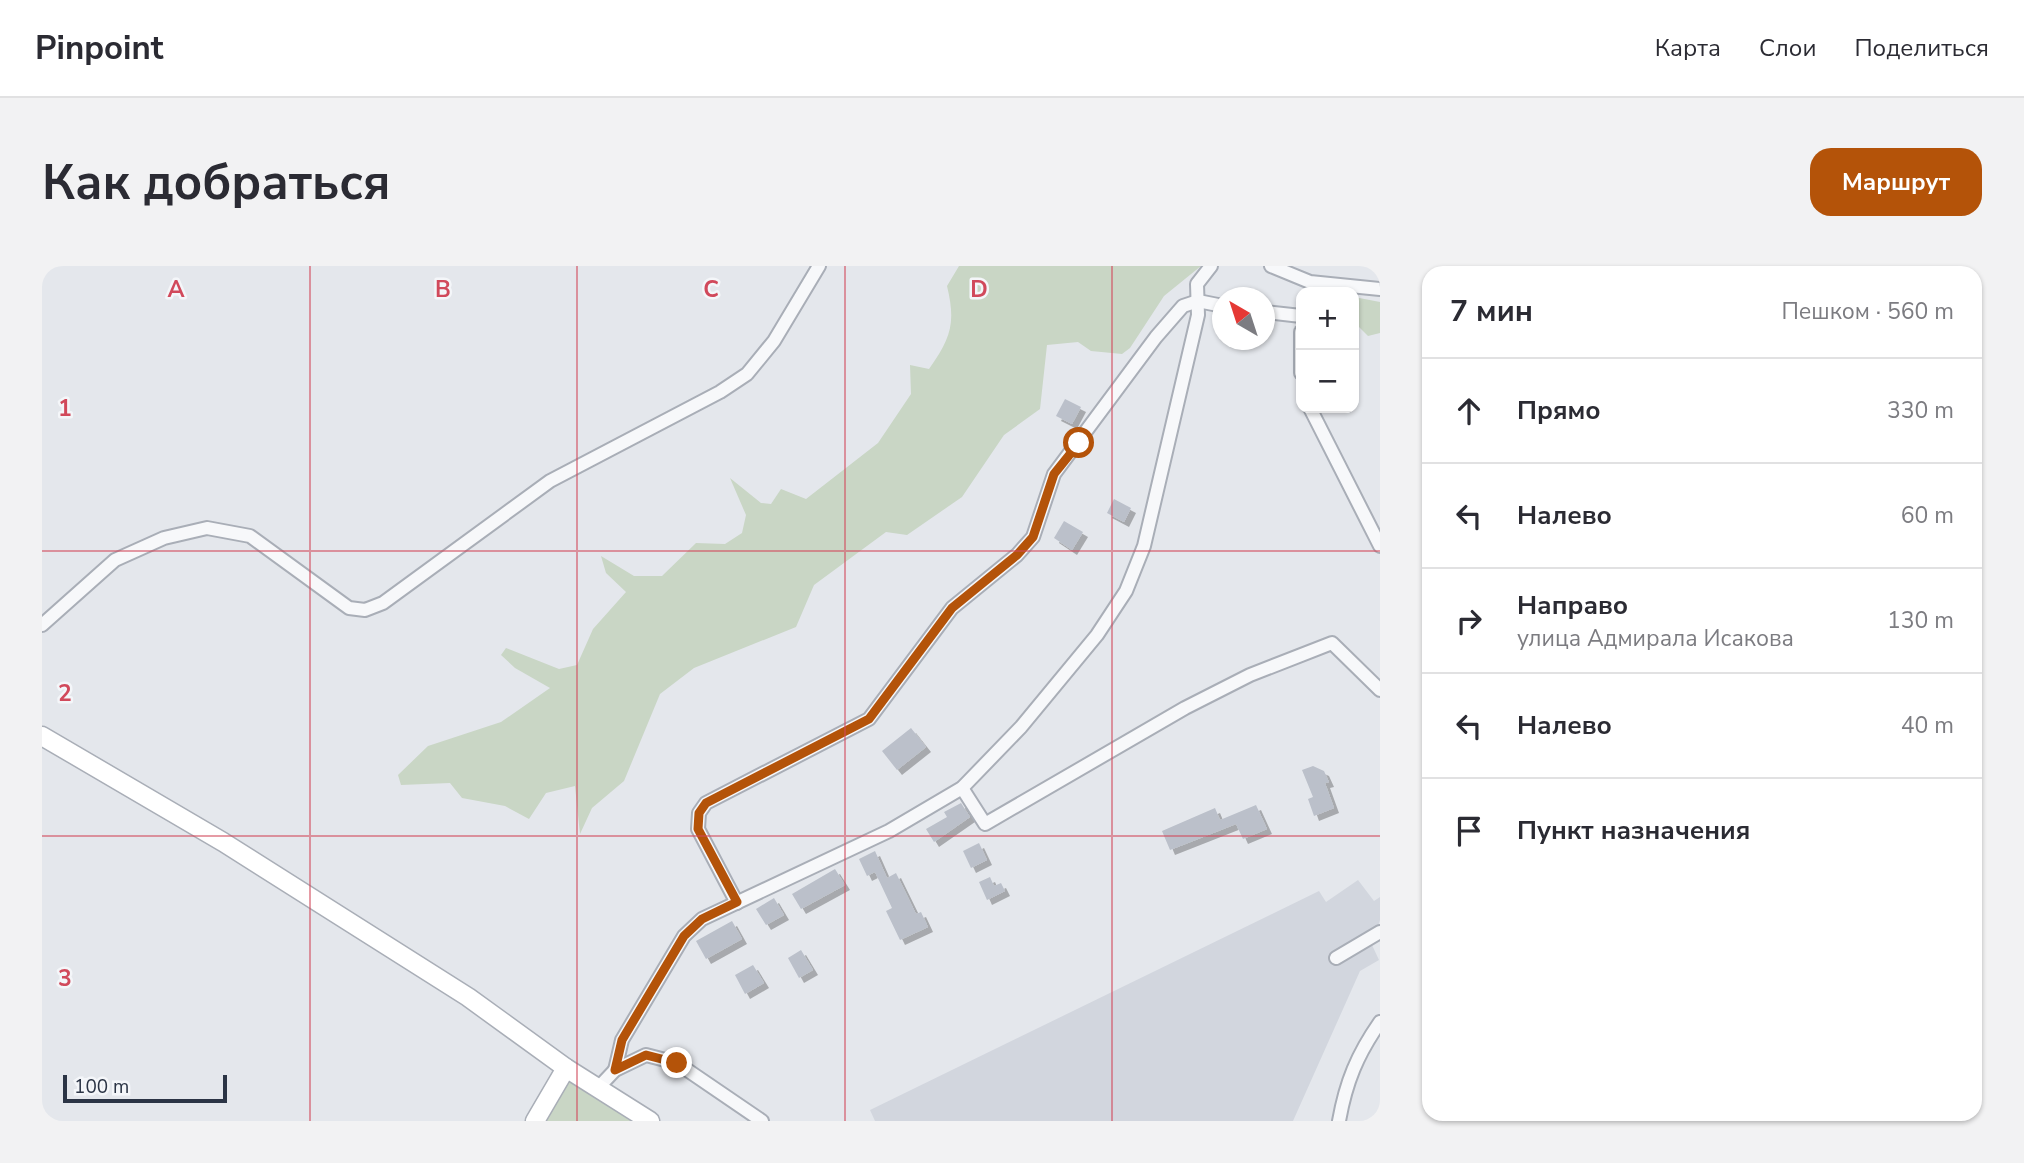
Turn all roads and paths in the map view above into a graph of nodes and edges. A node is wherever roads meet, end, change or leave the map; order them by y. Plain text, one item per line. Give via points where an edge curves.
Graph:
1 (819, 266) edge
2 (1211, 266) edge
3 (1270, 266) edge
4 (1309, 287) edge
5 (1359, 288) edge
6 (1380, 289) edge
7 (1198, 301) junction
8 (1212, 304) edge
9 (1275, 313) edge
10 (1296, 315) edge
11 (1313, 413) edge
12 (1380, 546) edge
13 (42, 625) edge
14 (1380, 690) edge
15 (42, 736) edge
16 (962, 788) junction
17 (737, 902) junction
18 (1380, 932) edge
19 (1336, 958) dead end
20 (1380, 1022) edge
21 (566, 1068) junction
22 (615, 1070) junction
23 (598, 1088) junction
24 (535, 1121) edge
25 (650, 1121) edge
26 (762, 1121) edge
27 (1339, 1121) edge

1 - 13 street via 774,341 747,374 720,393 550,481 383,603 365,610 349,608 250,536 207,528 164,538 115,560
2 - 7 street via 1197,284
3 - 4 street
5 - 6 street
7 - 8 street
7 - 16 street via 1144,546 1126,591 1097,635 1021,727
7 - 17 street via 1183,306 1156,337 1054,474 1033,537 952,608 869,719 706,803 699,813 698,829
9 - 10 street
11 - 12 street
14 - 16 street via 1332,643 1250,675 1185,708 985,824
15 - 21 main road via 223,842 456,989
16 - 17 street via 888,831
17 - 22 street via 702,919 684,936 622,1040
18 - 19 street
20 - 27 street via 1354,1063
21 - 23 main road
21 - 24 main road
22 - 23 street
22 - 26 street via 646,1055 677,1063
23 - 25 main road

